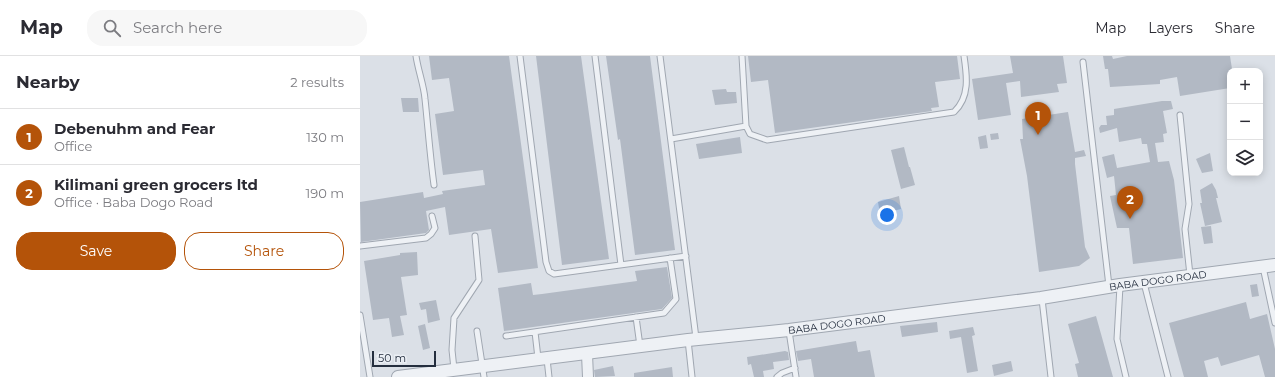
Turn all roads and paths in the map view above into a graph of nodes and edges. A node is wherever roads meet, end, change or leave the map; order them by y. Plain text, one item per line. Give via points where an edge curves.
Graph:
1 (416, 56) edge
2 (520, 56) edge
3 (595, 56) edge
4 (660, 56) edge
5 (742, 56) edge
6 (964, 56) edge
7 (1083, 62) dead end
8 (1180, 115) dead end
9 (746, 126) junction
10 (671, 139) junction
11 (434, 185) dead end
12 (432, 216) dead end
13 (475, 236) dead end
14 (360, 246) edge
15 (686, 256) junction
16 (670, 258) junction
17 (621, 265) junction
18 (1269, 266) edge
19 (1190, 275) junction
20 (1144, 282) junction
21 (1115, 286) junction
22 (1042, 298) junction
23 (360, 315) edge
24 (636, 317) junction
25 (1275, 323) edge
26 (789, 330) junction
27 (477, 331) dead end
28 (535, 332) junction
29 (506, 336) dead end
30 (692, 340) junction
31 (640, 346) junction
32 (587, 354) junction
33 (542, 359) junction
34 (795, 368) junction
35 (454, 370) junction
36 (484, 372) edge
37 (437, 375) edge
38 (370, 377) edge
39 (398, 377) edge
40 (549, 377) edge
41 (588, 377) edge
42 (692, 377) edge
43 (777, 377) edge
44 (796, 377) edge
45 (1051, 377) edge
46 (1126, 377) edge
47 (1168, 377) edge

1 - 11 lane via 426,98
2 - 17 lane via 546,262 550,271 554,274
3 - 17 lane
4 - 10 lane
5 - 9 lane
6 - 9 lane via 968,82 961,106 954,112 767,140 750,134
7 - 21 lane
8 - 19 lane via 1190,204 1185,229
9 - 10 lane
10 - 15 lane
12 - 14 lane via 435,228 426,238
13 - 35 lane via 478,280 454,318
15 - 16 lane
15 - 30 lane
16 - 17 lane
16 - 24 lane via 675,300 664,313
18 - 19 street, BABA DOGO ROAD
18 - 25 lane
19 - 20 street, BABA DOGO ROAD
20 - 21 street, BABA DOGO ROAD
20 - 47 lane
21 - 22 street, BABA DOGO ROAD
21 - 46 lane via 1117,339
22 - 26 street, BABA DOGO ROAD
22 - 45 lane
23 - 38 lane
24 - 28 lane
24 - 31 lane
26 - 30 street, BABA DOGO ROAD
26 - 34 lane
27 - 36 lane
28 - 29 lane
28 - 33 lane
30 - 31 street, BABA DOGO ROAD
30 - 42 lane
31 - 32 street, BABA DOGO ROAD
32 - 33 street, BABA DOGO ROAD
32 - 41 street
33 - 36 street, BABA DOGO ROAD
33 - 40 lane
34 - 43 lane
34 - 44 lane
35 - 36 street, BABA DOGO ROAD
35 - 37 street, BABA DOGO ROAD
37 - 39 street, BABA DOGO ROAD

